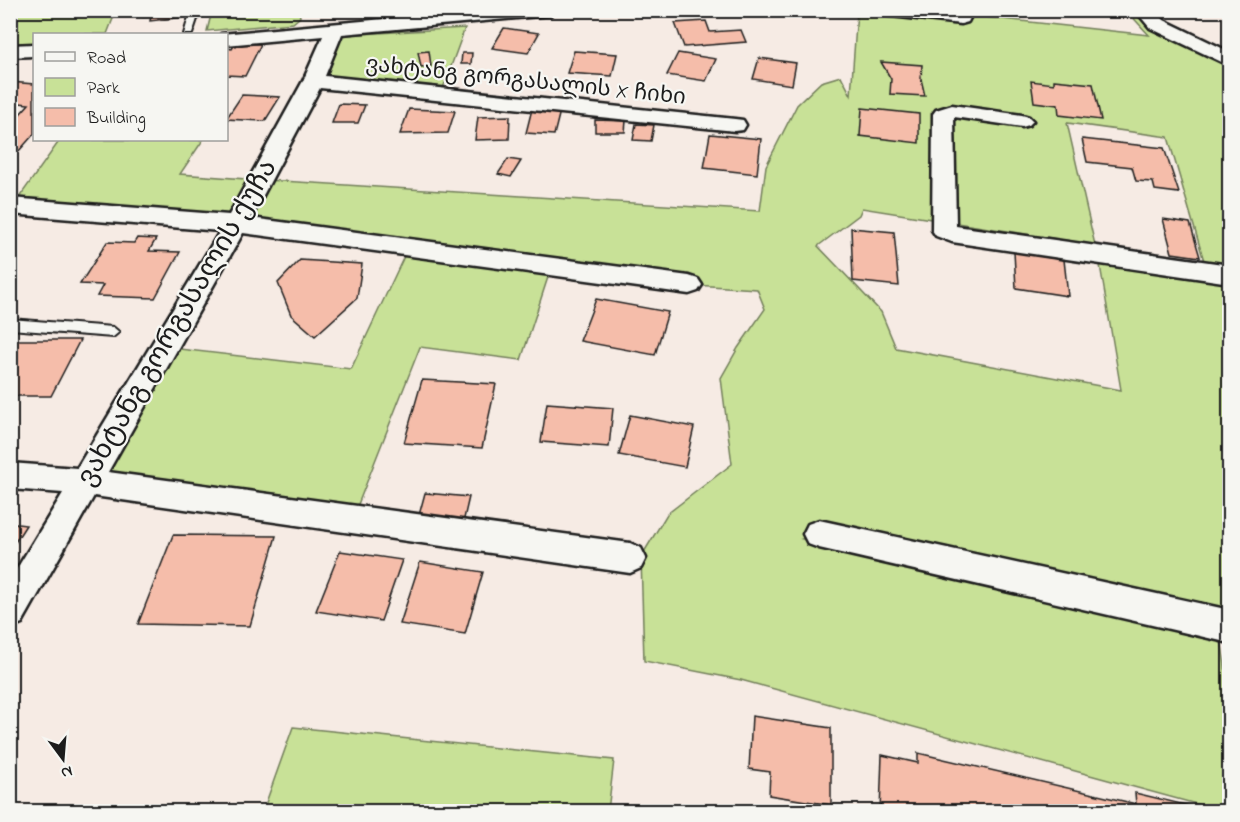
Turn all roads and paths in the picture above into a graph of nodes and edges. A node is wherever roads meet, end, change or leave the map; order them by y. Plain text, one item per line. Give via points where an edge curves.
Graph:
1 (196, 10) edge
2 (315, 10) edge
3 (550, 10) edge
4 (882, 10) edge
5 (1144, 10) edge
6 (961, 18) dead end
7 (328, 30) junction
8 (188, 33) edge
9 (228, 39) edge
10 (33, 50) edge
11 (10, 51) edge
12 (1230, 60) edge
13 (313, 81) junction
14 (1022, 121) dead end
15 (735, 124) dead end
16 (10, 206) edge
17 (236, 224) junction
18 (1230, 274) edge
19 (689, 285) dead end
20 (10, 324) edge
21 (113, 332) dead end
22 (10, 476) edge
23 (85, 482) junction
24 (819, 534) dead end
25 (630, 558) dead end
26 (10, 612) edge
27 (1230, 627) edge

1 - 8 lane
2 - 7 street
3 - 7 street
4 - 6 street
5 - 12 street via 1157,24
7 - 9 street
7 - 13 street, ვახტანგ გორგასალის ქუჩა
10 - 11 street
13 - 15 street, ვახტანგ გორგასალის X ჩიხი
13 - 17 street, ვახტანგ გორგასალის ქუჩა
14 - 18 street via 952,111 943,114 944,230
16 - 17 street
17 - 19 street
17 - 23 street, ვახტანგ გორგასალის ქუჩა
20 - 21 lane
22 - 23 street
23 - 25 street
23 - 26 street, ვახტანგ გორგასალის ქუჩა
24 - 27 street

